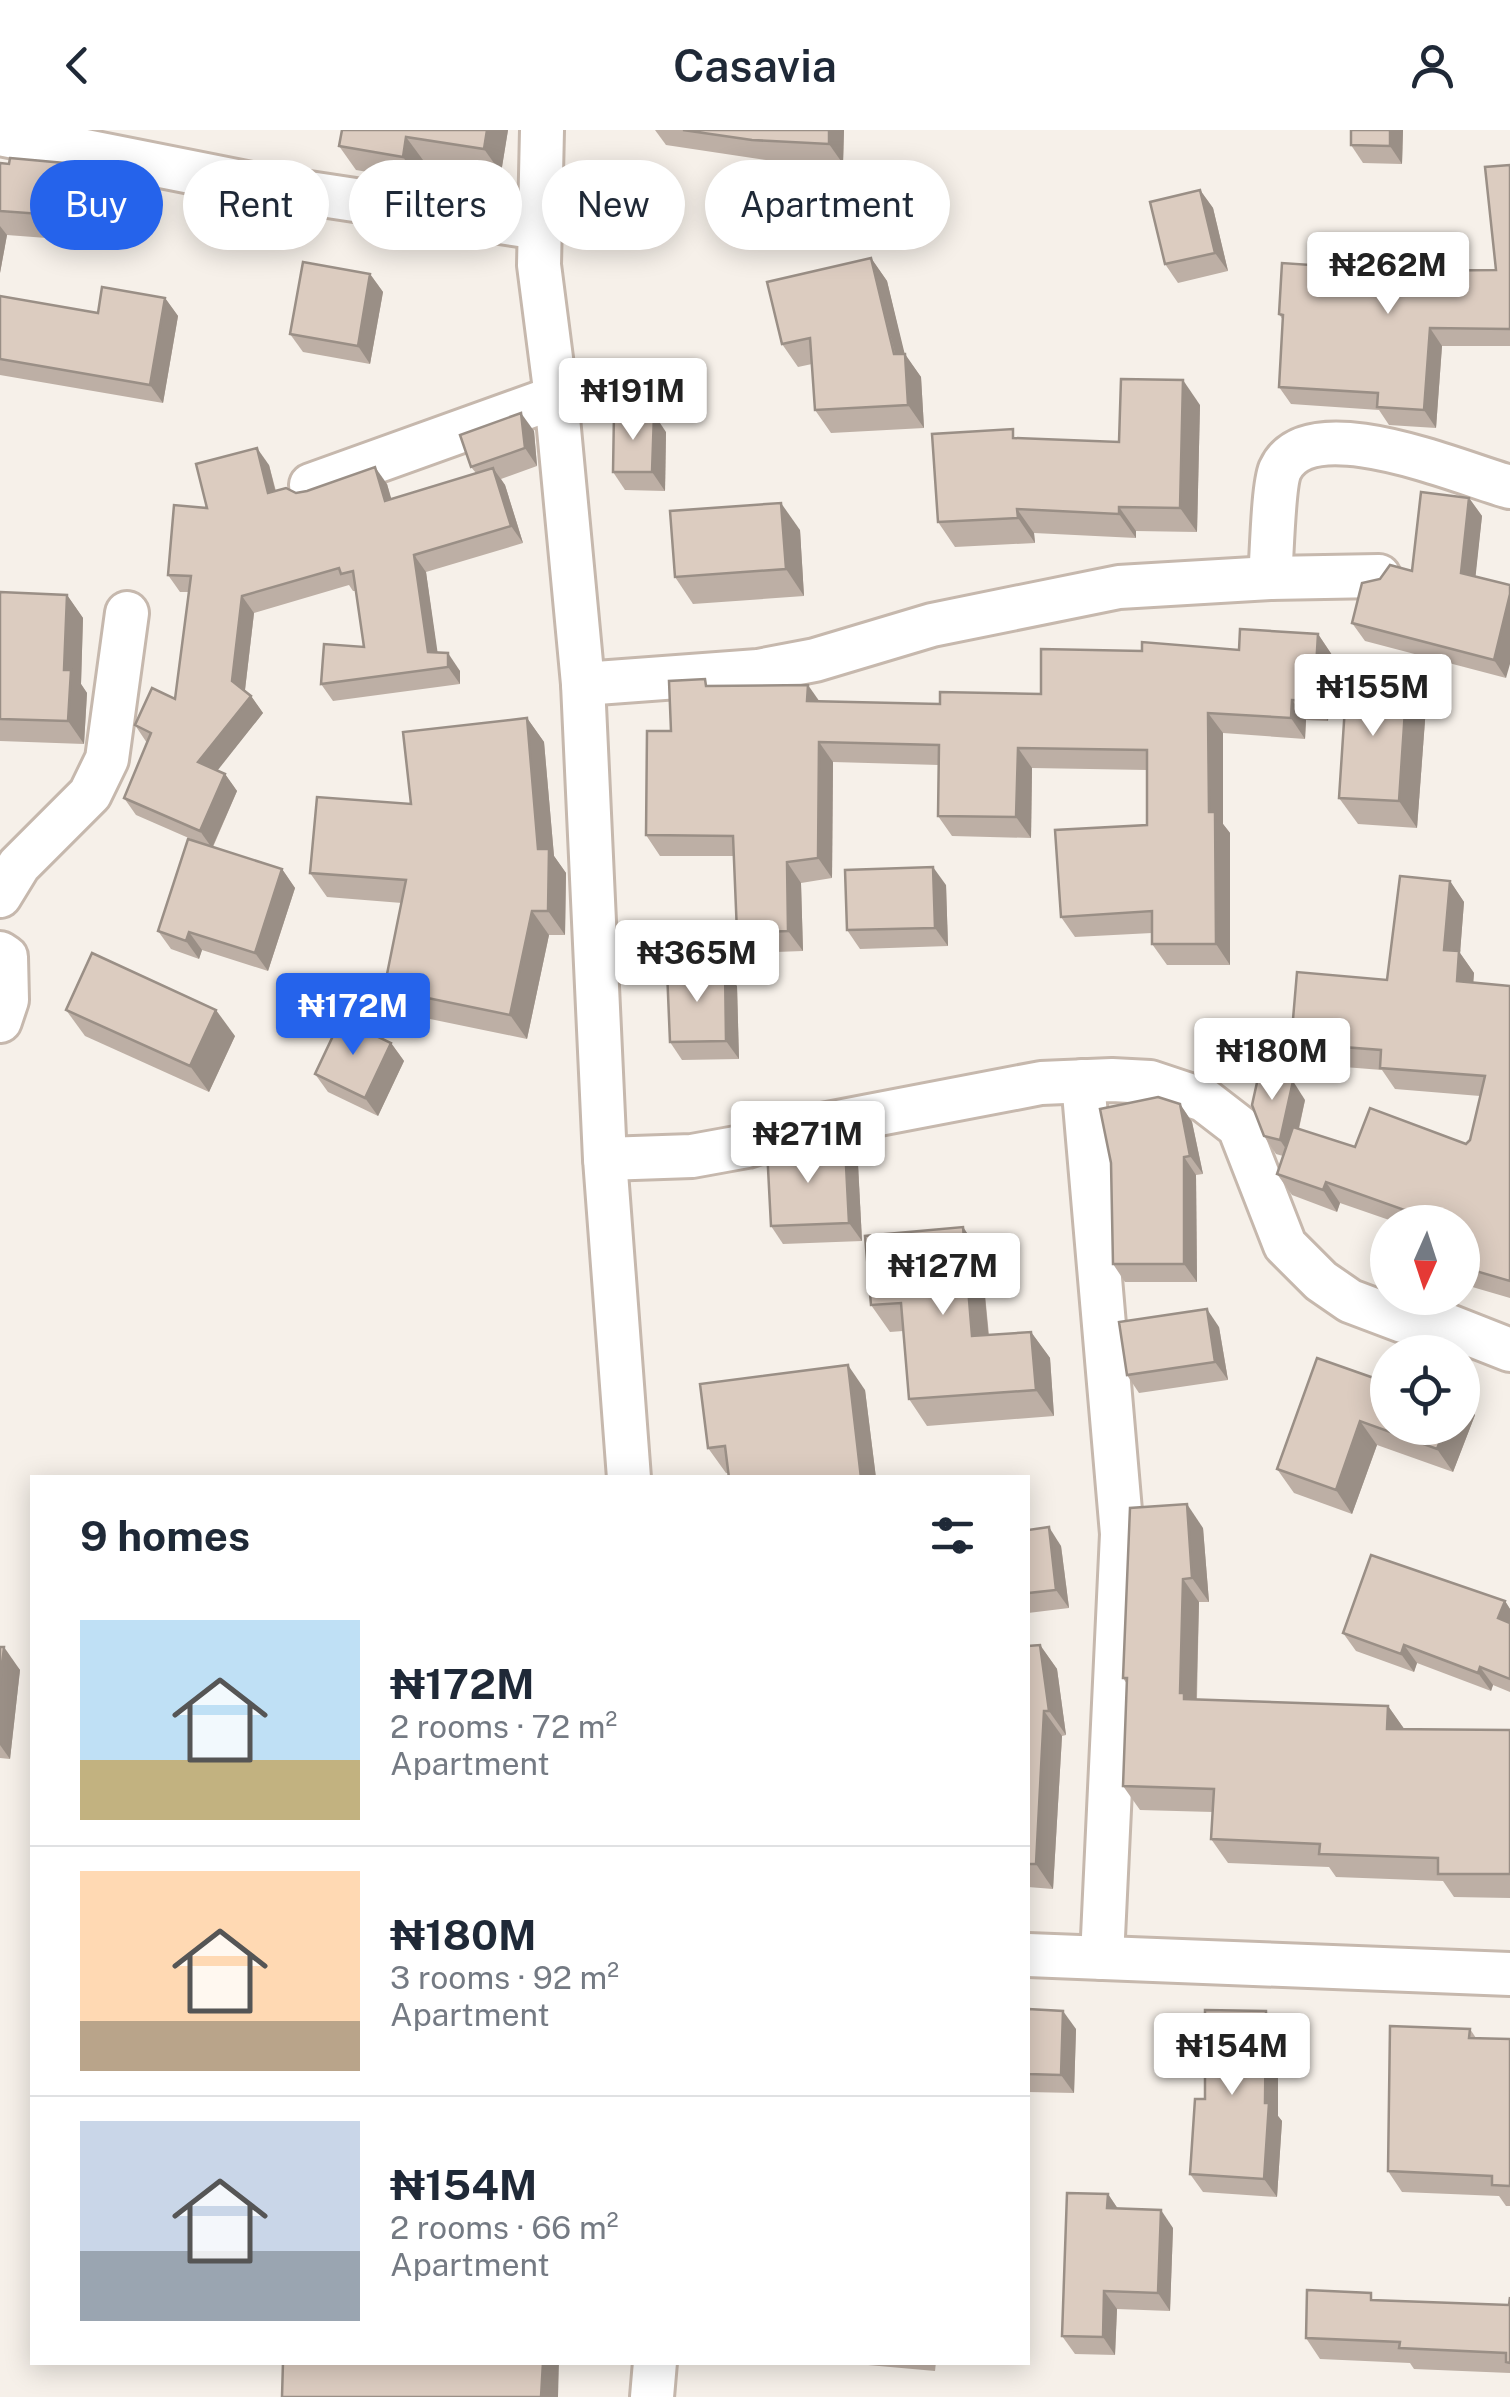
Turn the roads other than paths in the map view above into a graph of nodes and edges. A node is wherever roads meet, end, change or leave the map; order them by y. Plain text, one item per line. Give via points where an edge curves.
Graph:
1 (542, 130) edge
2 (0, 134) edge
3 (540, 228) junction
4 (556, 397) junction
5 (310, 484) dead end
6 (1510, 487) edge
7 (1379, 576) edge
8 (1270, 578) junction
9 (126, 613) dead end
10 (583, 684) junction
11 (0, 896) edge
12 (0, 953) edge
13 (0, 1021) edge
14 (1082, 1081) junction
15 (605, 1159) junction
16 (1510, 1350) edge
17 (628, 1475) edge
18 (1030, 1955) edge
19 (1102, 1958) junction
20 (1510, 1974) edge
21 (654, 2365) edge
22 (652, 2397) edge

1 - 3 street
2 - 3 street via 256,185
3 - 4 street
4 - 5 street
4 - 10 street
6 - 8 street via 1412,455 1308,444 1279,472
7 - 8 street
8 - 10 street via 1119,588 758,671
9 - 11 street via 107,759 90,794 19,865
10 - 15 street
12 - 13 street via 6,957 8,1000
14 - 15 street via 970,1094 692,1156
14 - 16 street via 1150,1082 1204,1100 1239,1126 1285,1245 1321,1282 1404,1321 1444,1324
14 - 19 street via 1122,1534
15 - 17 street
18 - 19 street
19 - 20 street
21 - 22 street

